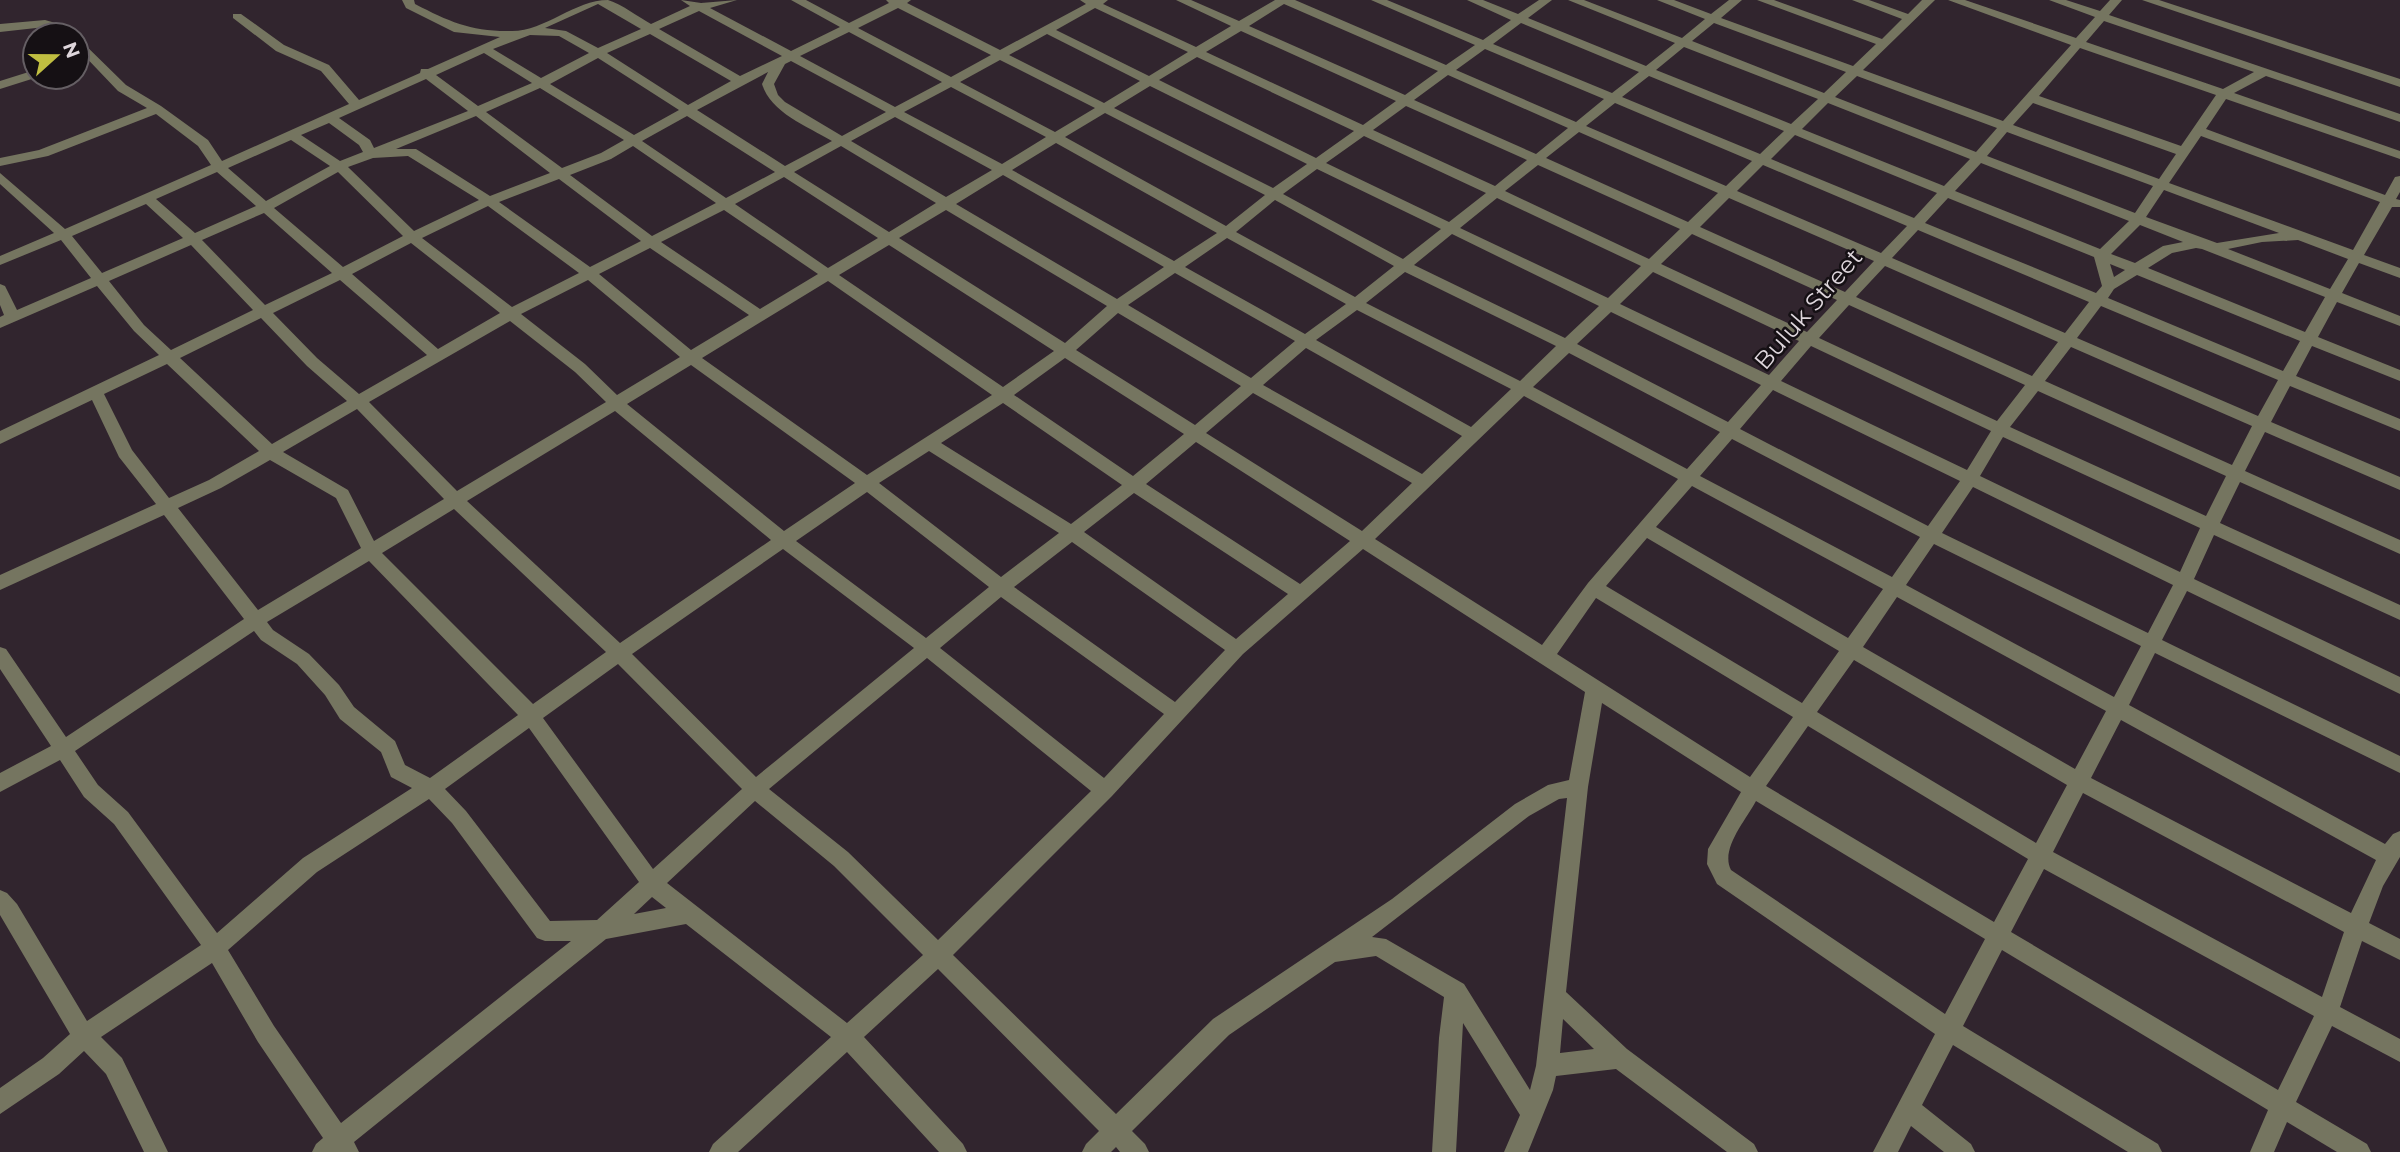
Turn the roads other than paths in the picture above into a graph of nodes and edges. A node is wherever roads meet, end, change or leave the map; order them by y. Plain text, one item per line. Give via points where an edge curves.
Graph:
1 (408, 0) edge
2 (599, 0) edge
3 (797, 0) edge
4 (1182, 0) edge
5 (1284, 0) edge
6 (1377, 0) edge
7 (1473, 0) edge
8 (1546, 0) edge
9 (1574, 0) edge
10 (1663, 0) edge
11 (1736, 0) edge
12 (1763, 0) edge
13 (1857, 0) edge
14 (1928, 0) edge
15 (1954, 0) edge
16 (2055, 0) edge
17 (2116, 0) edge
18 (2148, 0) edge
19 (728, 1) edge
20 (899, 1) edge
21 (1094, 1) edge
22 (693, 3) edge
23 (2101, 15) junction
24 (237, 16) dead end
25 (558, 17) junction
26 (1909, 18) junction
27 (1520, 19) junction
28 (1713, 19) junction
29 (21, 25) edge
30 (1239, 27) junction
31 (0, 28) edge
32 (651, 29) junction
33 (847, 29) junction
34 (1050, 30) junction
35 (530, 31) junction
36 (562, 33) junction
37 (516, 34) junction
38 (1883, 43) junction
39 (2077, 43) junction
40 (1681, 44) junction
41 (1483, 45) junction
42 (484, 48) junction
43 (1196, 52) junction
44 (598, 53) junction
45 (92, 55) edge
46 (795, 55) junction
47 (1001, 56) junction
48 (779, 63) junction
49 (1855, 69) junction
50 (1448, 70) junction
51 (425, 72) junction
52 (2264, 72) junction
53 (1647, 73) junction
54 (21, 78) edge
55 (1152, 79) junction
56 (740, 81) junction
57 (952, 82) junction
58 (542, 83) junction
59 (2400, 83) edge
60 (0, 85) edge
61 (2223, 94) junction
62 (2029, 97) junction
63 (1822, 98) junction
64 (1406, 100) junction
65 (1613, 100) junction
66 (357, 106) junction
67 (1103, 108) junction
68 (157, 109) junction
69 (475, 110) junction
70 (685, 111) junction
71 (897, 111) junction
72 (330, 118) junction
73 (2400, 118) edge
74 (2006, 127) junction
75 (1577, 128) junction
76 (1791, 130) junction
77 (2197, 130) junction
78 (1364, 132) junction
79 (291, 134) junction
80 (1055, 136) junction
81 (634, 141) junction
82 (840, 141) junction
83 (2185, 152) junction
84 (370, 154) junction
85 (2400, 156) edge
86 (25, 158) junction
87 (1538, 159) junction
88 (1761, 159) junction
89 (1977, 159) junction
90 (0, 162) edge
91 (1317, 164) junction
92 (339, 166) junction
93 (219, 167) junction
94 (1003, 170) junction
95 (783, 173) junction
96 (562, 174) junction
97 (0, 176) edge
98 (2400, 180) edge
99 (2161, 185) junction
100 (1945, 191) junction
101 (1495, 192) junction
102 (1726, 192) junction
103 (1274, 194) junction
104 (147, 198) junction
105 (489, 201) junction
106 (2394, 203) edge
107 (944, 204) junction
108 (723, 205) junction
109 (264, 208) junction
110 (2138, 219) junction
111 (1914, 224) junction
112 (1689, 227) junction
113 (1452, 228) junction
114 (1227, 232) junction
115 (64, 235) junction
116 (412, 237) junction
117 (2303, 237) junction
118 (886, 239) junction
119 (194, 240) junction
120 (651, 242) junction
121 (2196, 244) junction
122 (2101, 256) junction
123 (2355, 257) junction
124 (1881, 260) junction
125 (0, 261) edge
126 (1652, 263) junction
127 (1174, 265) junction
128 (1404, 266) junction
129 (2134, 269) junction
130 (829, 273) junction
131 (341, 274) junction
132 (2400, 274) edge
133 (591, 275) junction
134 (98, 280) junction
135 (0, 289) edge
136 (2104, 293) junction
137 (2332, 296) junction
138 (1849, 298) junction
139 (1610, 303) junction
140 (1356, 304) junction
141 (1118, 305) junction
142 (261, 312) junction
143 (508, 315) junction
144 (759, 315) junction
145 (7, 321) edge
146 (2400, 321) edge
147 (2309, 338) junction
148 (1809, 339) junction
149 (1305, 341) junction
150 (2067, 341) junction
151 (1566, 345) junction
152 (1066, 350) junction
153 (436, 355) junction
154 (169, 356) junction
155 (690, 357) junction
156 (2400, 376) edge
157 (2289, 378) junction
158 (2036, 383) junction
159 (1773, 384) junction
160 (1252, 386) junction
161 (1521, 388) junction
162 (96, 393) junction
163 (1004, 394) junction
164 (358, 401) junction
165 (615, 402) junction
166 (2264, 425) junction
167 (2400, 425) edge
168 (2000, 429) junction
169 (1731, 430) junction
170 (1195, 433) junction
171 (1472, 435) junction
172 (0, 438) edge
173 (929, 443) junction
174 (271, 453) junction
175 (2237, 476) junction
176 (1970, 479) junction
177 (1688, 480) junction
178 (1423, 482) junction
179 (867, 483) junction
180 (2400, 484) edge
181 (1134, 485) junction
182 (455, 500) junction
183 (166, 509) junction
184 (2208, 525) junction
185 (1645, 529) junction
186 (1074, 534) junction
187 (1931, 536) junction
188 (1364, 539) junction
189 (785, 540) junction
190 (2400, 547) edge
191 (372, 553) junction
192 (2184, 581) junction
193 (0, 583) edge
194 (1001, 587) junction
195 (1895, 587) junction
196 (1594, 588) junction
197 (1299, 592) junction
198 (2400, 613) edge
199 (256, 621) junction
200 (2150, 644) junction
201 (927, 648) junction
202 (1237, 649) junction
203 (1850, 651) junction
204 (619, 653) junction
205 (0, 654) edge
206 (1545, 656) junction
207 (2400, 686) edge
208 (1595, 689) junction
209 (2117, 707) junction
210 (1175, 712) junction
211 (530, 715) junction
212 (1804, 716) junction
213 (63, 749) junction
214 (2400, 765) edge
215 (9, 774) edge
216 (2078, 781) junction
217 (0, 783) edge
218 (1578, 787) junction
219 (431, 788) junction
220 (755, 789) junction
221 (1753, 789) junction
222 (1105, 790) junction
223 (2394, 848) edge
224 (2040, 856) junction
225 (653, 885) junction
226 (0, 901) edge
227 (690, 913) junction
228 (2357, 927) junction
229 (601, 930) junction
230 (1998, 936) junction
231 (215, 948) junction
232 (2400, 950) edge
233 (1328, 952) junction
234 (938, 955) junction
235 (1456, 992) junction
236 (1556, 998) junction
237 (2327, 1011) junction
238 (1949, 1030) junction
239 (84, 1036) junction
240 (848, 1037) junction
241 (2400, 1051) edge
242 (1619, 1056) junction
243 (1547, 1066) junction
244 (0, 1102) edge
245 (2280, 1104) junction
246 (1908, 1109) junction
247 (1532, 1114) junction
248 (1115, 1131) junction
249 (337, 1148) edge
250 (734, 1148) edge
251 (1525, 1148) edge
252 (156, 1152) edge
253 (956, 1152) edge
254 (1094, 1152) edge
255 (1137, 1152) edge
256 (1444, 1152) edge
257 (1746, 1152) edge
258 (1885, 1152) edge
259 (1963, 1152) edge
260 (2150, 1152) edge
261 (2262, 1152) edge
262 (2359, 1152) edge

1 - 37 street via 410,6 458,30
2 - 25 street
2 - 32 street
3 - 33 street
4 - 30 street
5 - 30 street
5 - 50 street
6 - 41 street
7 - 27 street
8 - 27 street
9 - 40 street
10 - 28 street
11 - 28 street
12 - 38 street
13 - 26 street
14 - 26 street
15 - 39 street
16 - 23 street
17 - 23 street, Buluk Street
18 - 59 street
19 - 22 street
20 - 33 street
20 - 47 street
21 - 34 street
21 - 43 street
22 - 32 street
22 - 46 street
23 - 39 street, Buluk Street
23 - 52 street
24 - 66 street via 280,48 325,68
25 - 35 street
25 - 36 street
26 - 38 street
27 - 41 street
27 - 53 street
28 - 40 street
28 - 49 street
29 - 31 street
30 - 43 street
30 - 64 street
32 - 44 street
32 - 56 street
33 - 46 street
33 - 57 street
34 - 47 street
34 - 55 street
35 - 36 street
35 - 37 street
36 - 44 street
37 - 42 street
38 - 49 street
39 - 61 street
39 - 62 street, Buluk Street
40 - 53 street
40 - 63 street
41 - 50 street
41 - 65 street
42 - 51 street
42 - 58 street
43 - 55 street
43 - 78 street
44 - 58 street
44 - 70 street
45 - 68 street via 122,88
46 - 48 street
46 - 71 street
47 - 57 street
47 - 67 street
48 - 56 street
48 - 82 street via 768,84 772,96
49 - 63 street
49 - 74 street
50 - 64 street
50 - 75 street
51 - 66 street
51 - 69 street
52 - 61 street
52 - 73 street
53 - 65 street
53 - 76 street
54 - 60 street
55 - 67 street
55 - 91 street
56 - 70 street
57 - 71 street
57 - 80 street
58 - 69 street
58 - 81 street
61 - 77 street
61 - 85 street
62 - 74 street, Buluk Street
62 - 83 street
63 - 76 street
63 - 89 street
64 - 78 street
64 - 87 street
65 - 75 street
65 - 88 street
66 - 72 street
67 - 80 street
67 - 103 street
68 - 86 street
68 - 93 street via 203,143
69 - 84 street
69 - 96 street
70 - 81 street
70 - 95 street
71 - 82 street
71 - 94 street
72 - 79 street
72 - 84 street via 365,143
74 - 89 street, Buluk Street
74 - 99 street
75 - 87 street
75 - 102 street
76 - 88 street
76 - 100 street
77 - 83 street
77 - 106 street
78 - 91 street
78 - 101 street
79 - 92 street
79 - 93 street
80 - 94 street
80 - 114 street
81 - 96 street
81 - 108 street
82 - 95 street
82 - 107 street
83 - 99 street
84 - 92 street
84 - 105 street via 411,152
86 - 90 street
86 - 97 street
87 - 101 street
87 - 112 street
88 - 102 street
88 - 111 street
89 - 100 street, Buluk Street
89 - 110 street
91 - 103 street
91 - 113 street
92 - 109 street
92 - 116 street
93 - 104 street
93 - 109 street
94 - 107 street
94 - 127 street
95 - 108 street
95 - 118 street
96 - 105 street
96 - 120 street
97 - 115 street
98 - 106 street
99 - 110 street
99 - 117 street
100 - 111 street, Buluk Street
100 - 122 street
101 - 113 street
101 - 126 street
102 - 112 street
102 - 124 street
103 - 114 street
103 - 128 street
104 - 115 street
104 - 119 street
105 - 116 street
105 - 133 street
106 - 123 street
107 - 118 street
107 - 141 street
108 - 120 street
108 - 130 street
109 - 119 street
109 - 131 street
110 - 121 street
110 - 122 street
111 - 124 street, Buluk Street
111 - 136 street
112 - 126 street
112 - 138 street
113 - 128 street
113 - 139 street
114 - 127 street
114 - 140 street
115 - 125 street
115 - 134 street
116 - 131 street
116 - 143 street
117 - 121 street via 2262,238 2217,247
117 - 123 street
118 - 130 street
118 - 152 street
119 - 134 street
119 - 142 street
120 - 133 street
120 - 144 street
121 - 129 street via 2168,249
121 - 137 street
122 - 129 street
122 - 136 street
123 - 132 street
123 - 137 street
124 - 138 street, Buluk Street
124 - 150 street
126 - 139 street
126 - 148 street
127 - 141 street
127 - 149 street
128 - 140 street
128 - 151 street
129 - 136 street
129 - 147 street
130 - 144 street
130 - 163 street
131 - 142 street
131 - 153 street
133 - 143 street
133 - 155 street
134 - 145 street
134 - 154 street
135 - 145 street
136 - 150 street
136 - 157 street
137 - 146 street
137 - 147 street
138 - 148 street, Buluk Street
138 - 158 street
139 - 151 street
139 - 159 street
140 - 149 street
140 - 161 street
141 - 152 street
141 - 160 street
142 - 154 street
142 - 164 street
143 - 153 street
143 - 165 street via 580,368
144 - 155 street
147 - 156 street
147 - 157 street
148 - 159 street, Buluk Street
148 - 168 street
149 - 160 street
149 - 171 street
150 - 158 street
150 - 166 street
151 - 161 street
151 - 169 street
152 - 163 street
152 - 170 street
153 - 164 street
154 - 162 street
154 - 174 street
155 - 165 street
155 - 179 street
157 - 166 street
157 - 167 street
158 - 168 street
158 - 175 street
159 - 169 street, Buluk Street
159 - 176 street
160 - 170 street
160 - 178 street
161 - 171 street
161 - 177 street
162 - 172 street
162 - 183 street via 125,453
163 - 173 street
163 - 181 street
164 - 174 street
164 - 182 street
165 - 182 street
165 - 189 street
166 - 175 street
166 - 180 street
168 - 176 street
168 - 184 street
169 - 177 street, Buluk Street
169 - 187 street
170 - 181 street
170 - 188 street
171 - 178 street
173 - 179 street
173 - 186 street
174 - 183 street
174 - 191 street via 342,494
175 - 184 street
175 - 190 street
176 - 187 street
176 - 192 street
177 - 185 street, Buluk Street
177 - 195 street
178 - 188 street
179 - 189 street
179 - 194 street
181 - 186 street
181 - 197 street
182 - 191 street
182 - 204 street
183 - 193 street
183 - 199 street
184 - 192 street
184 - 198 street
185 - 196 street, Buluk Street
185 - 203 street
186 - 194 street
186 - 202 street
187 - 195 street
187 - 200 street
188 - 197 street
188 - 206 street
189 - 201 street
189 - 204 street
191 - 199 street
191 - 211 street
192 - 200 street
192 - 207 street
194 - 201 street
194 - 210 street
195 - 203 street
195 - 209 street
196 - 206 street, Buluk Street
196 - 212 street
197 - 202 street
199 - 213 street
199 - 219 street via 281,647 303,659 347,713 388,747 398,771
200 - 209 street
200 - 214 street
201 - 220 street
201 - 222 street
202 - 210 street
203 - 212 street
203 - 216 street
204 - 211 street
204 - 220 street
205 - 213 street
206 - 208 street
208 - 218 street
208 - 221 street
209 - 216 street
209 - 223 street
210 - 222 street
211 - 219 street
211 - 225 street
212 - 221 street
212 - 224 street
213 - 215 street
213 - 231 street via 91,791 121,818
215 - 217 street
216 - 224 street
216 - 228 street
218 - 233 street via 1555,792 1522,810 1436,879
218 - 236 street
219 - 229 street via 545,931
219 - 231 street via 310,865
220 - 225 street
220 - 234 street via 841,859
221 - 230 street
221 - 238 street via 1718,849 1717,864 1724,877
222 - 234 street
223 - 228 street
224 - 230 street
224 - 237 street
225 - 227 street
225 - 229 street
226 - 239 street
227 - 229 street
227 - 240 street
228 - 232 street
228 - 237 street
229 - 249 street
230 - 238 street
230 - 245 street
231 - 239 street
231 - 249 street
233 - 235 street via 1378,946
233 - 248 street via 1221,1027
234 - 240 street
234 - 248 street
235 - 247 street
235 - 256 street
236 - 242 street
236 - 243 street
237 - 241 street
237 - 245 street
238 - 246 street
238 - 260 street
239 - 244 street
239 - 252 street via 114,1066
240 - 250 street
240 - 253 street
242 - 243 street
242 - 257 street
243 - 247 street
245 - 261 street
245 - 262 street
246 - 258 street
246 - 259 street
247 - 251 street
248 - 254 street
248 - 255 street

